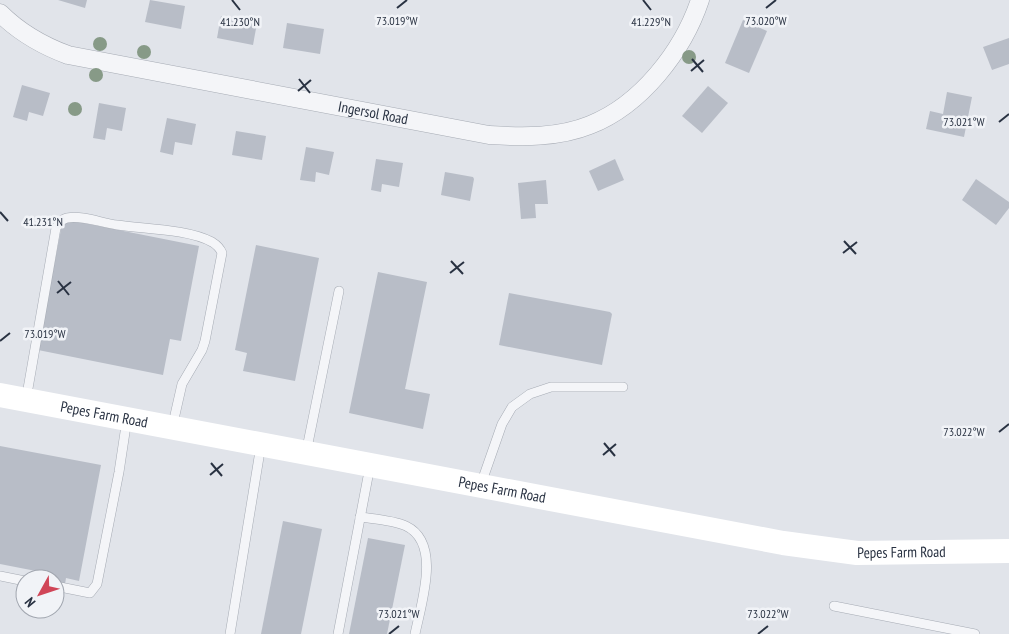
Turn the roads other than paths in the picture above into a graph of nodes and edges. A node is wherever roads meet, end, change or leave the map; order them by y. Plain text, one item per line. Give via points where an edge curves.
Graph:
1 (700, 0) edge
2 (0, 13) edge
3 (339, 291) dead end
4 (623, 387) dead end
5 (0, 395) edge
6 (26, 400) junction
7 (127, 419) junction
8 (172, 428) junction
9 (261, 445) junction
10 (306, 453) junction
11 (370, 466) junction
12 (480, 486) junction
13 (360, 517) junction
14 (1009, 552) edge
15 (0, 576) edge
16 (15, 578) edge
17 (65, 588) edge
18 (834, 606) dead end
19 (230, 634) edge
20 (338, 634) edge
21 (415, 634) edge
22 (975, 634) edge

1 - 2 street, Ingersol Road via 693,21 676,51 655,78 626,104 588,126 555,134 521,137 489,135 68,55 26,36
3 - 10 lane
4 - 12 lane via 550,387 530,394 512,408 502,424
5 - 6 street, Pepes Farm Road
6 - 7 street, Pepes Farm Road
6 - 8 lane via 56,228 60,222 64,218 76,217 178,232 210,241 222,253 205,341 182,384
7 - 8 street, Pepes Farm Road
7 - 17 lane via 97,584 90,593
8 - 9 street, Pepes Farm Road
9 - 10 street, Pepes Farm Road
9 - 19 lane
10 - 11 street, Pepes Farm Road
11 - 12 street, Pepes Farm Road
11 - 13 lane
12 - 14 street, Pepes Farm Road via 783,544 830,550
13 - 20 lane
13 - 21 lane via 404,525 415,531 425,552 428,573
15 - 16 lane
18 - 22 lane

